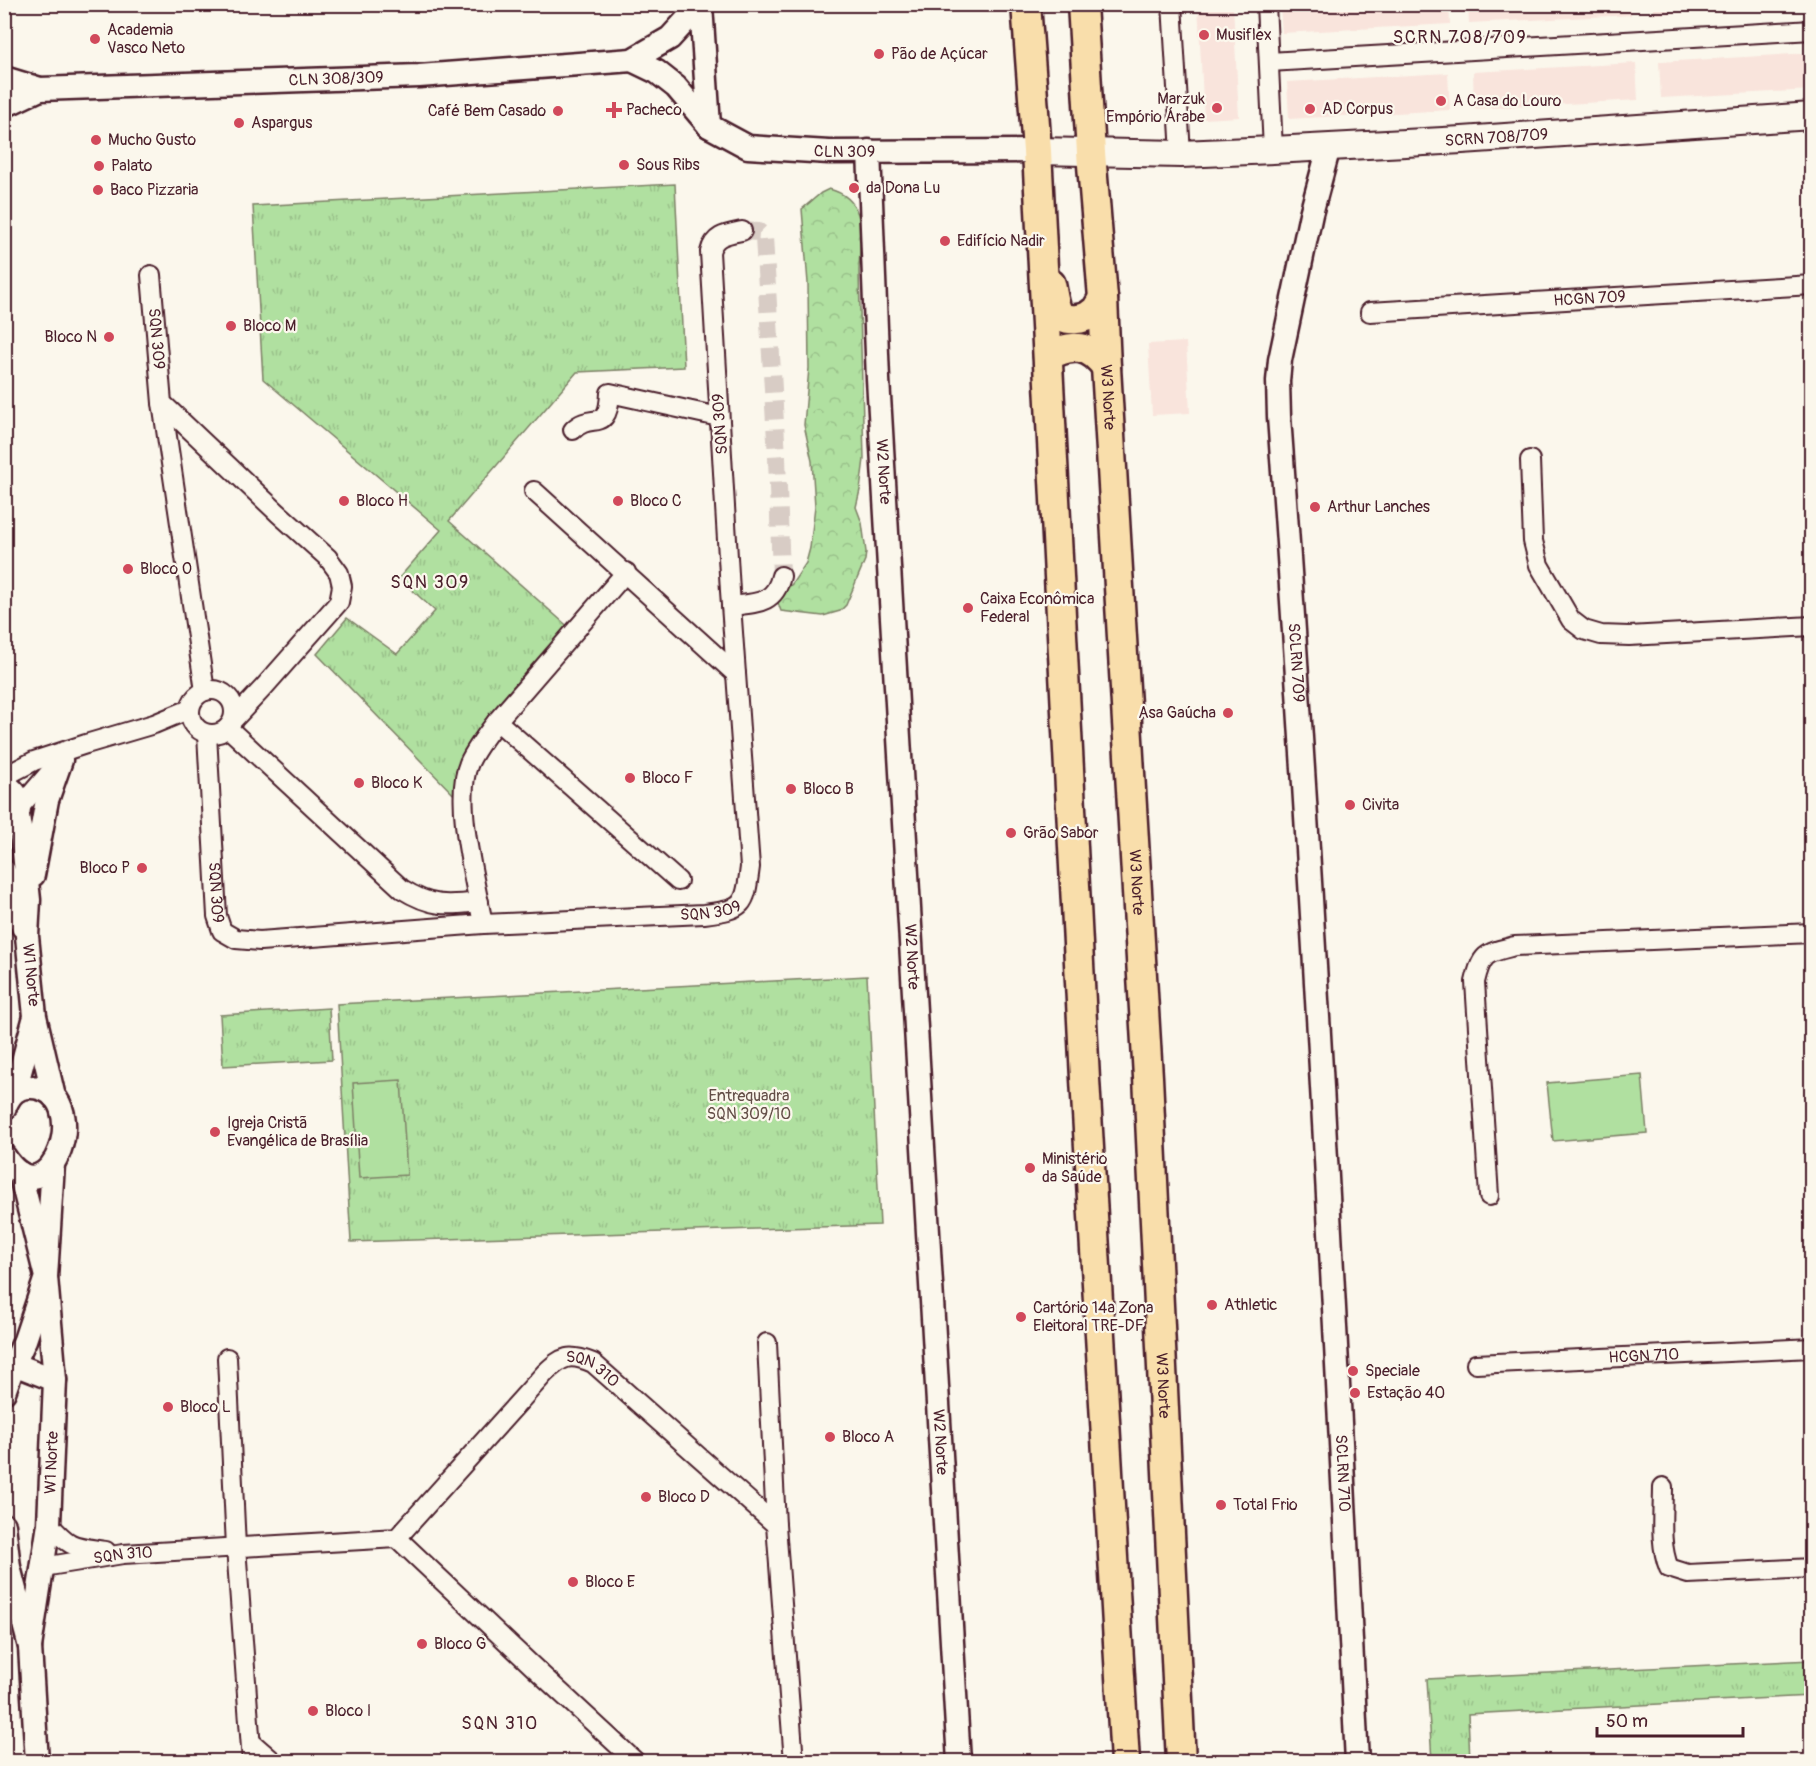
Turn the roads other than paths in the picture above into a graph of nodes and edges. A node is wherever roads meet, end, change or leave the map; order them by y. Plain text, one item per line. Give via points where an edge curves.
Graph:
1 (1026, 4) edge
2 (1082, 4) edge
3 (1172, 4) edge
4 (1266, 4) edge
5 (701, 5) edge
6 (1812, 30) edge
7 (632, 60) junction
8 (1269, 62) junction
9 (4, 78) edge
10 (40, 89) junction
11 (4, 106) edge
12 (1812, 116) edge
13 (709, 126) junction
14 (1329, 147) junction
15 (1273, 150) junction
16 (869, 151) junction
17 (1037, 152) junction
18 (1091, 153) junction
19 (1181, 154) junction
20 (742, 231) dead end
21 (1041, 242) junction
22 (151, 275) dead end
23 (1812, 285) edge
24 (1103, 298) junction
25 (1370, 312) dead end
26 (1048, 356) junction
27 (1106, 367) junction
28 (162, 403) junction
29 (719, 417) junction
30 (573, 430) dead end
31 (1530, 460) dead end
32 (534, 491) dead end
33 (626, 572) junction
34 (781, 576) tunnel mouth
35 (731, 606) junction
36 (1812, 626) edge
37 (736, 674) junction
38 (264, 687) junction
39 (205, 691) junction
40 (231, 699) junction
41 (190, 709) junction
42 (497, 721) junction
43 (154, 724) junction
44 (231, 724) junction
45 (203, 732) junction
46 (65, 755) junction
47 (4, 783) edge
48 (14, 817) edge
49 (4, 871) edge
50 (678, 881) dead end
51 (15, 896) edge
52 (479, 903) junction
53 (483, 924) junction
54 (1812, 933) edge
55 (35, 1016) junction
56 (54, 1096) junction
57 (10, 1100) edge
58 (53, 1164) junction
59 (10, 1165) edge
60 (1327, 1185) joint
61 (1490, 1196) dead end
62 (46, 1277) junction
63 (767, 1343) dead end
64 (1812, 1348) edge
65 (227, 1358) dead end
66 (9, 1364) edge
67 (1476, 1364) dead end
68 (55, 1380) junction
69 (4, 1392) edge
70 (1663, 1487) dead end
71 (49, 1524) junction
72 (4, 1526) edge
73 (776, 1526) junction
74 (397, 1538) junction
75 (236, 1547) junction
76 (123, 1554) junction
77 (9, 1567) junction
78 (43, 1567) junction
79 (1812, 1568) edge
80 (30, 1647) junction
81 (1122, 1723) junction
82 (251, 1743) junction
83 (37, 1761) edge
84 (252, 1761) edge
85 (274, 1761) edge
86 (636, 1761) edge
87 (794, 1761) edge
88 (959, 1761) edge
89 (1125, 1761) edge
90 (1132, 1761) edge
91 (1181, 1761) edge
92 (1357, 1761) edge

1 - 17 main road
2 - 18 main road, W3 Norte
3 - 19 street
4 - 8 street
5 - 7 street via 670,38
5 - 13 street
6 - 8 street
7 - 10 street, CLN 308/309 via 419,76
7 - 13 street, CLN 309 via 676,87
8 - 15 street
9 - 10 street, CLN 308/309
10 - 11 street, CLN 308/309
12 - 14 main road, SCRN 708/709
13 - 16 street, CLN 309 via 748,147
14 - 15 main road, SCRN 708/709
14 - 60 street, SCLRN 709 via 1311,214 1278,381
15 - 19 main road, SCRN 708/709
16 - 17 street, CLN 309
16 - 88 street, W2 Norte via 878,379
17 - 18 main road, CLN 309
17 - 21 main road
18 - 19 main road, SCRN 708/709
18 - 24 main road, W3 Norte
20 - 29 street, SQN 309 via 723,235 713,243 710,252
21 - 24 main road via 1057,311 1063,317 1082,319 1093,313
21 - 26 main road
22 - 28 street, SQN 309
23 - 25 street, HCGN 709
24 - 27 main road, W3 Norte
26 - 27 main road via 1081,348
26 - 81 main road
27 - 91 main road, W3 Norte via 1148,1077
28 - 38 street via 339,573 339,602
28 - 39 street, SQN 309
29 - 30 street via 610,393 606,417
29 - 35 street, SQN 309
31 - 36 street via 1533,541 1539,565 1572,620 1584,630 1629,636
32 - 33 street
33 - 37 street
33 - 42 street
34 - 35 street via 775,594 762,602
35 - 37 street, SQN 309
37 - 53 street, SQN 309 via 750,867 742,903 731,911 704,914
38 - 40 street
38 - 44 street
39 - 40 street via 219,691
39 - 41 street
40 - 44 street via 235,709
41 - 43 street
41 - 45 street via 190,717
42 - 50 street, SQN 309
42 - 52 street via 468,765 465,778 463,808
43 - 45 street
43 - 46 street via 86,744
44 - 45 street via 215,734
44 - 52 street via 402,889 429,903
45 - 53 street, SQN 309 via 217,916 222,931 229,936 260,941
46 - 47 street via 26,764
46 - 48 street
46 - 51 street
47 - 48 street via 18,797
48 - 51 street, W1 Norte via 24,853
49 - 51 street, W1 Norte
51 - 55 street, W1 Norte via 27,936
52 - 53 street
54 - 61 street via 1515,946 1484,956 1475,982
55 - 56 street, W1 Norte
55 - 57 street, W1 Norte
56 - 57 street via 33,1087 24,1088
56 - 58 street, W1 Norte via 64,1120 60,1151
58 - 59 street via 37,1176
58 - 62 street, W1 Norte
59 - 62 street, W1 Norte
60 - 92 street, SCLRN 710
62 - 66 street, W1 Norte via 25,1340
62 - 68 street, W1 Norte
63 - 73 street
64 - 67 street, HCGN 710
65 - 75 street
66 - 68 street
66 - 69 street, W1 Norte
68 - 71 street, W1 Norte
70 - 79 street via 1663,1549 1669,1568 1688,1574
71 - 76 street via 72,1546
71 - 78 street, W1 Norte
72 - 77 street, W1 Norte
73 - 74 street, SQN 310 via 593,1363 570,1357 558,1361 545,1374
73 - 87 street
74 - 75 street, SQN 310
74 - 86 street
75 - 76 street, SQN 310
75 - 82 street
76 - 78 street, SQN 310
77 - 78 street, SQN 310
77 - 80 street, W1 Norte
78 - 80 street, W1 Norte
80 - 83 street, W1 Norte
81 - 89 main road
81 - 90 main road
82 - 84 street
82 - 85 street

